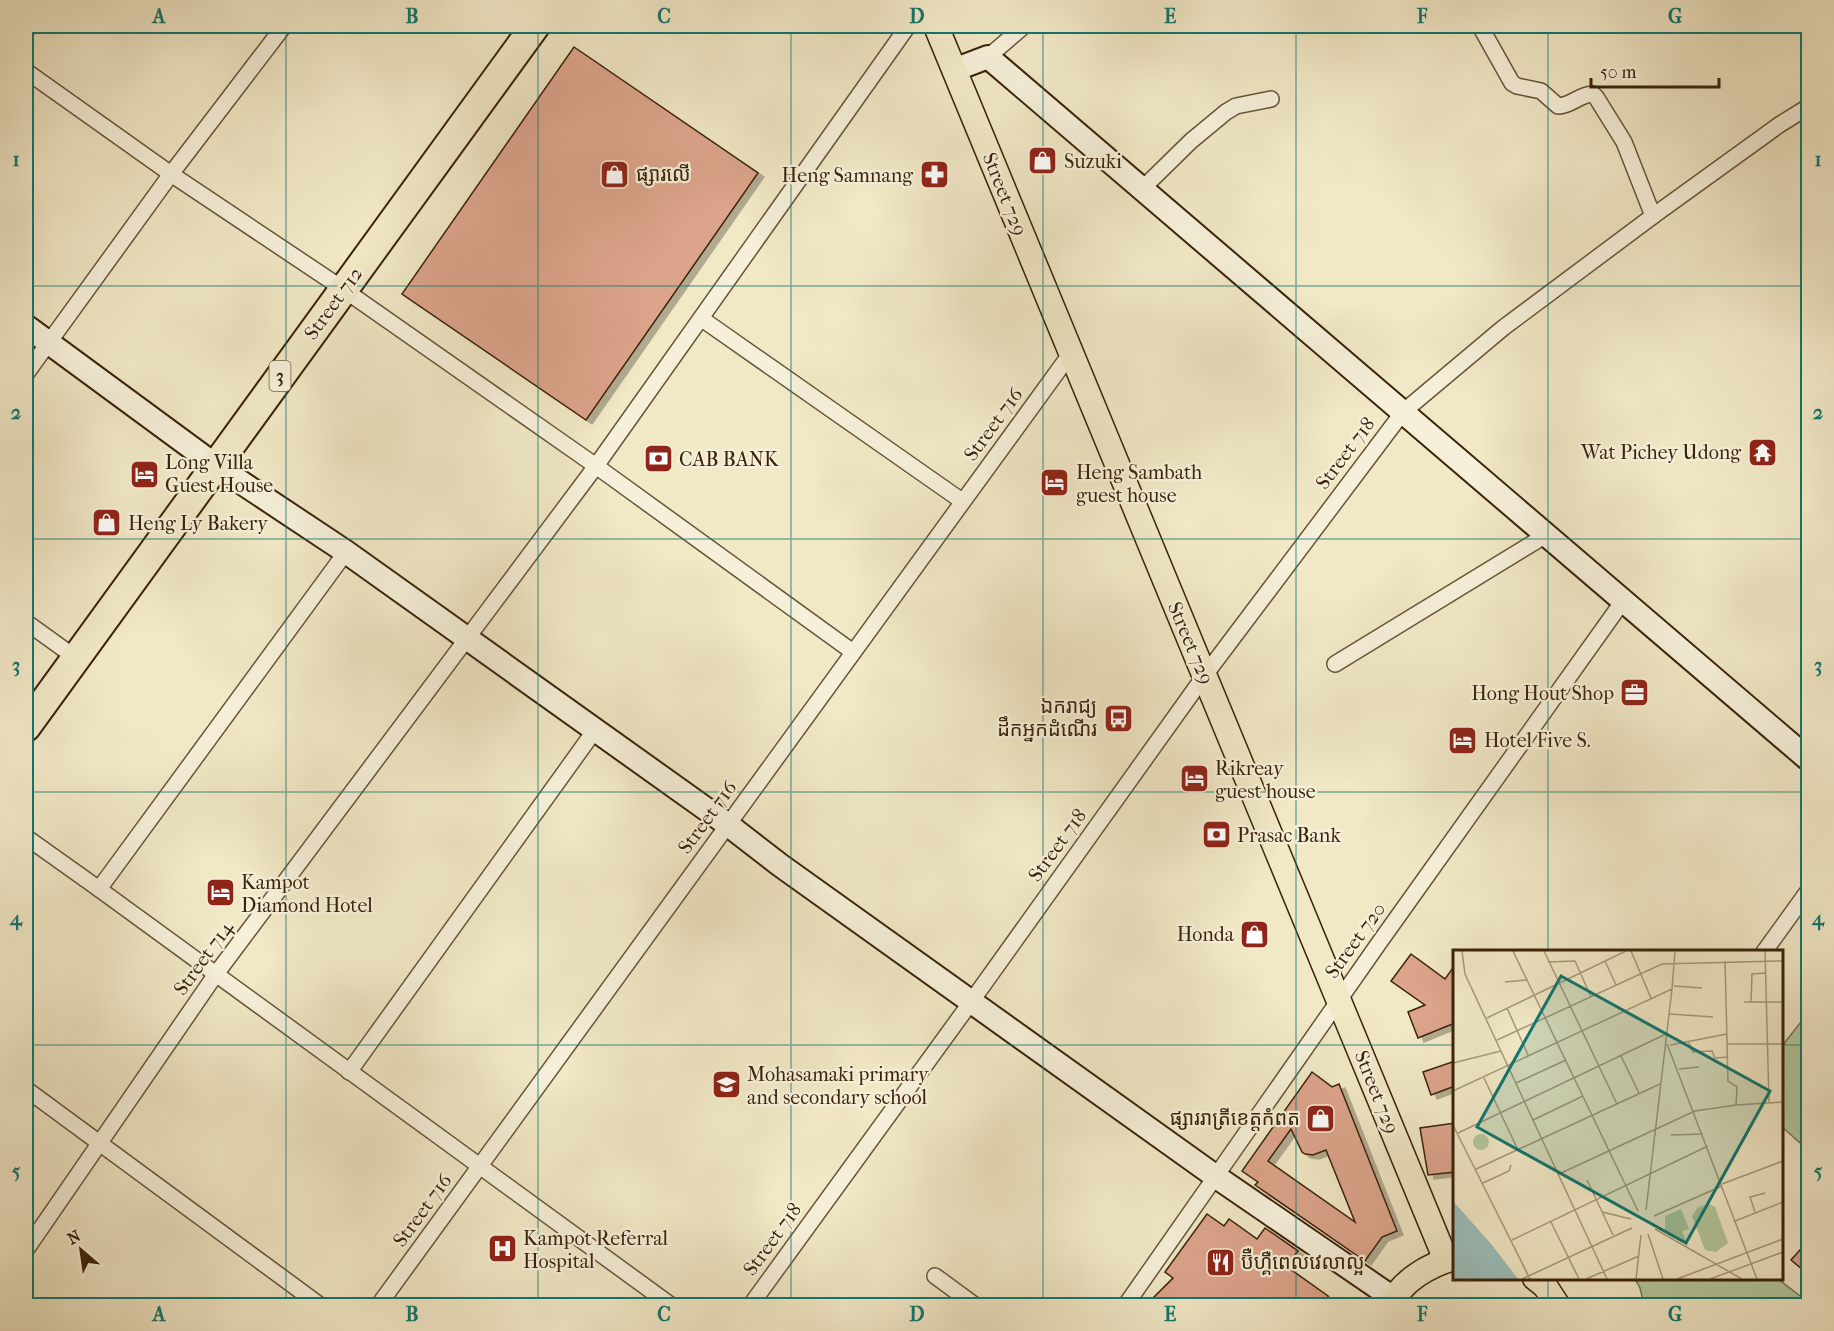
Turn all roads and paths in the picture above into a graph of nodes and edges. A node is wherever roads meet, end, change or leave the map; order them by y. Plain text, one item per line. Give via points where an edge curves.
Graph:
1 (29, 26) edge
2 (535, 26) edge
3 (908, 26) edge
4 (936, 26) edge
5 (1024, 26) edge
6 (1480, 26) edge
7 (279, 27) edge
8 (26, 31) edge
9 (988, 57) junction
10 (954, 70) junction
11 (26, 71) edge
12 (1271, 99) dead end
13 (1809, 107) edge
14 (171, 174) junction
15 (1142, 189) junction
16 (1653, 216) junction
17 (343, 289) junction
18 (702, 319) junction
19 (26, 326) edge
20 (48, 343) junction
21 (1071, 353) junction
22 (26, 374) edge
23 (1402, 412) junction
24 (215, 465) junction
25 (596, 466) junction
26 (962, 501) junction
27 (1546, 535) junction
28 (346, 552) junction
29 (1623, 601) junction
30 (26, 622) edge
31 (466, 639) junction
32 (854, 652) junction
33 (76, 658) junction
34 (1335, 664) dead end
35 (1205, 675) junction
36 (26, 727) edge
37 (595, 730) junction
38 (1809, 759) edge
39 (728, 824) junction
40 (26, 837) edge
41 (99, 889) junction
42 (1809, 891) edge
43 (1765, 950) edge
44 (216, 974) junction
45 (1339, 999) junction
46 (970, 1002) junction
47 (349, 1072) junction
48 (26, 1089) edge
49 (100, 1143) junction
50 (481, 1166) junction
51 (1215, 1176) junction
52 (26, 1251) edge
53 (1450, 1259) edge
54 (935, 1276) dead end
55 (1538, 1280) edge
56 (1391, 1302) edge
57 (321, 1305) edge
58 (378, 1305) edge
59 (672, 1305) edge
60 (750, 1305) edge
61 (976, 1305) edge
62 (1125, 1305) edge
63 (1558, 1305) edge

1 - 8 street
2 - 17 highway, Street 712 / 3
3 - 18 street, Street 714
4 - 10 main road, Street 729
5 - 9 street
6 - 16 street via 1512,83 1541,91 1558,106 1587,94 1596,97 1624,142
7 - 14 street
9 - 10 street
9 - 15 street
10 - 21 main road, Street 729
11 - 14 street
12 - 15 street via 1226,112
13 - 16 street, Street 718
14 - 17 street
14 - 20 street
15 - 23 street
16 - 23 street, Street 718 via 1503,328
17 - 24 highway, Street 712 / 3
17 - 25 street
18 - 25 street, Street 714
18 - 26 street
19 - 20 street
20 - 22 street
20 - 24 street
21 - 26 street, Street 716
21 - 35 main road, Street 729
23 - 27 street
23 - 35 street, Street 718
24 - 28 street
24 - 33 highway, Street 712 / 3
25 - 31 street, Street 714
25 - 32 street
26 - 32 street, Street 716
27 - 29 street
27 - 34 street
28 - 31 street
28 - 41 street
29 - 38 street
29 - 45 street, Street 720
30 - 33 street
31 - 37 street
31 - 44 street, Street 714
32 - 39 street, Street 716
33 - 36 highway, Street 712 / 3
35 - 45 main road, Street 729
35 - 46 street, Street 718
37 - 39 street
37 - 47 street
39 - 46 street
39 - 50 street, Street 716
40 - 41 street
41 - 44 street
42 - 43 street
44 - 47 street
44 - 49 street, Street 714
45 - 51 street, Street 720
45 - 53 main road, Street 729
46 - 51 street
46 - 60 street, Street 718
47 - 50 street
48 - 49 street
49 - 52 street, Street 714
49 - 57 street
50 - 58 street, Street 716
50 - 59 street
51 - 56 street
51 - 62 street, Street 720
53 - 56 main road via 1418,1275
54 - 61 street
55 - 63 main road

